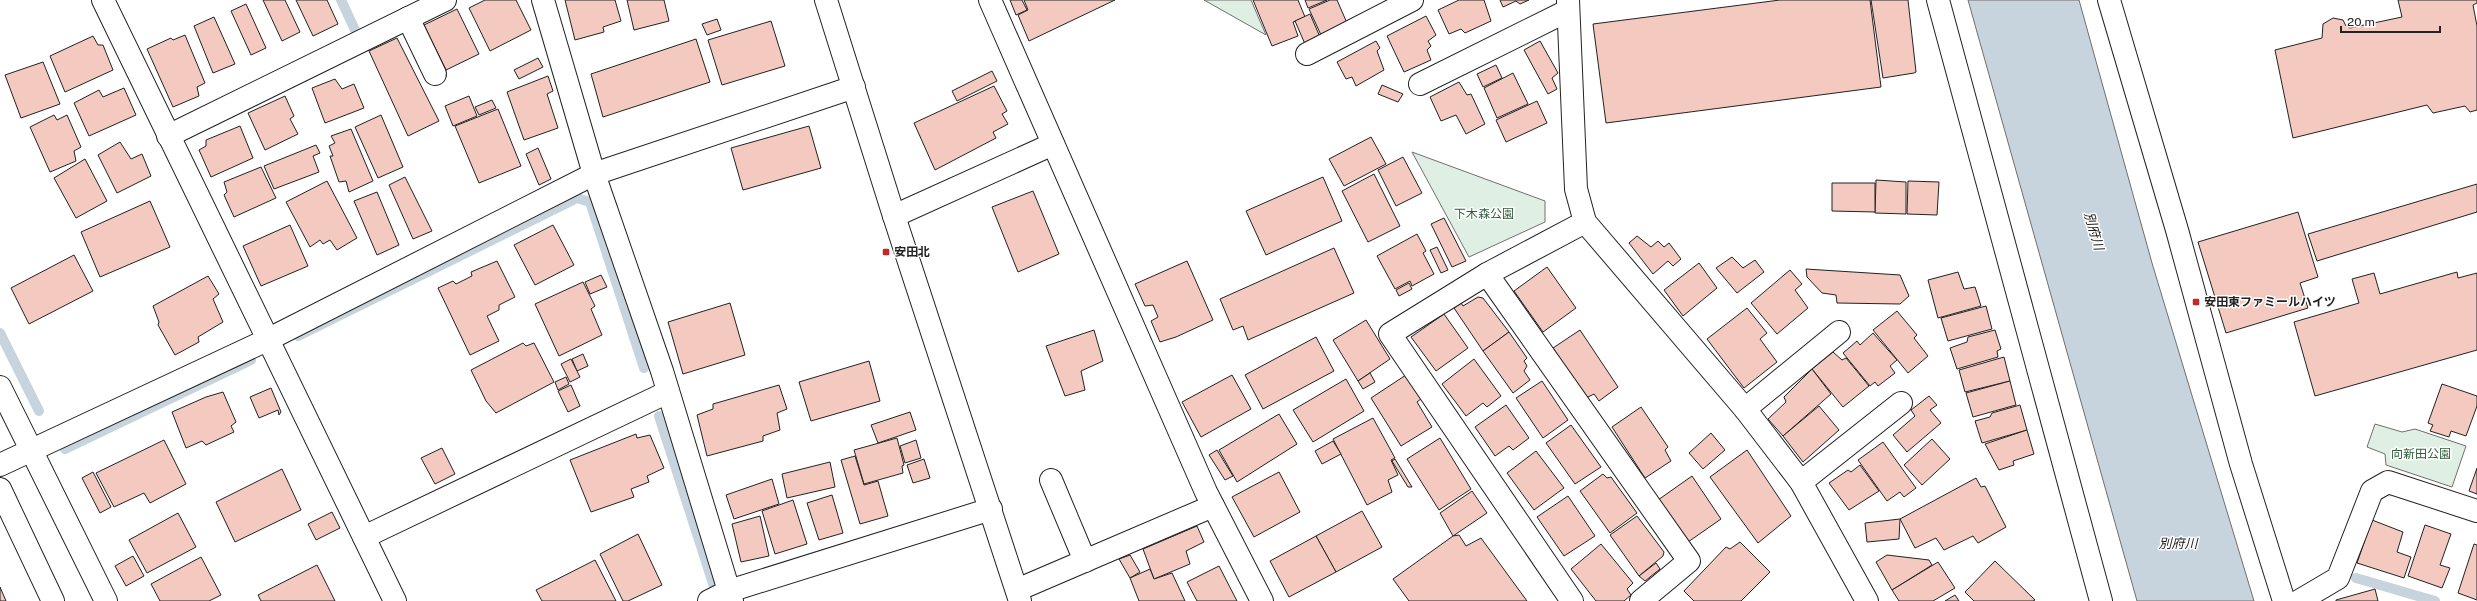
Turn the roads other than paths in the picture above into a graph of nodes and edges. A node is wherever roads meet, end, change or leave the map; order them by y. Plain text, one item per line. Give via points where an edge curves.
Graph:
1 (103, 0) edge
2 (445, 0) edge
3 (543, 0) edge
4 (826, 0) edge
5 (990, 0) edge
6 (1412, 0) edge
7 (1938, 0) edge
8 (2109, 0) edge
9 (1568, 6) edge
10 (408, 18) junction
11 (1307, 54) dead end
12 (435, 74) dead end
13 (1420, 84) dead end
14 (854, 87) junction
15 (168, 136) junction
16 (1053, 144) junction
17 (594, 174) junction
18 (894, 216) junction
19 (1585, 222) junction
20 (1487, 274) junction
21 (1839, 332) dead end
22 (267, 340) junction
23 (0, 387) edge
24 (668, 392) junction
25 (1901, 403) dead end
26 (1745, 409) junction
27 (31, 450) junction
28 (0, 465) edge
29 (1051, 480) dead end
30 (1801, 482) junction
31 (0, 489) edge
32 (1213, 506) junction
33 (991, 508) junction
34 (2477, 511) edge
35 (364, 537) junction
36 (1085, 561) junction
37 (724, 596) edge
38 (1018, 596) edge
39 (53, 601) edge
40 (106, 601) edge
41 (395, 601) edge
42 (1262, 601) edge
43 (1572, 601) edge
44 (1641, 601) edge
45 (1866, 601) edge
46 (2100, 601) edge
47 (2284, 601) edge
48 (2298, 601) edge

1 - 15 street
2 - 10 street
3 - 17 street
4 - 14 street
5 - 16 street
6 - 11 street
7 - 46 street
8 - 47 street via 2177,230 2240,464
9 - 13 street
9 - 19 street via 1576,189
10 - 12 street
10 - 15 street
14 - 17 street
14 - 18 street
15 - 22 street
16 - 18 street
16 - 32 street
17 - 22 street
17 - 24 street
18 - 33 street
19 - 20 street
19 - 26 street
20 - 43 street via 1390,334
20 - 44 street via 1689,561
21 - 26 street
22 - 27 street
22 - 35 street
23 - 27 street
24 - 35 street
24 - 37 street
25 - 30 street
26 - 30 street
27 - 28 street
27 - 40 street
29 - 36 street
30 - 45 street
31 - 39 street
32 - 36 street
32 - 42 street
33 - 37 street
33 - 38 street
34 - 48 street via 2388,482 2372,491 2338,578
35 - 41 street
36 - 38 street

